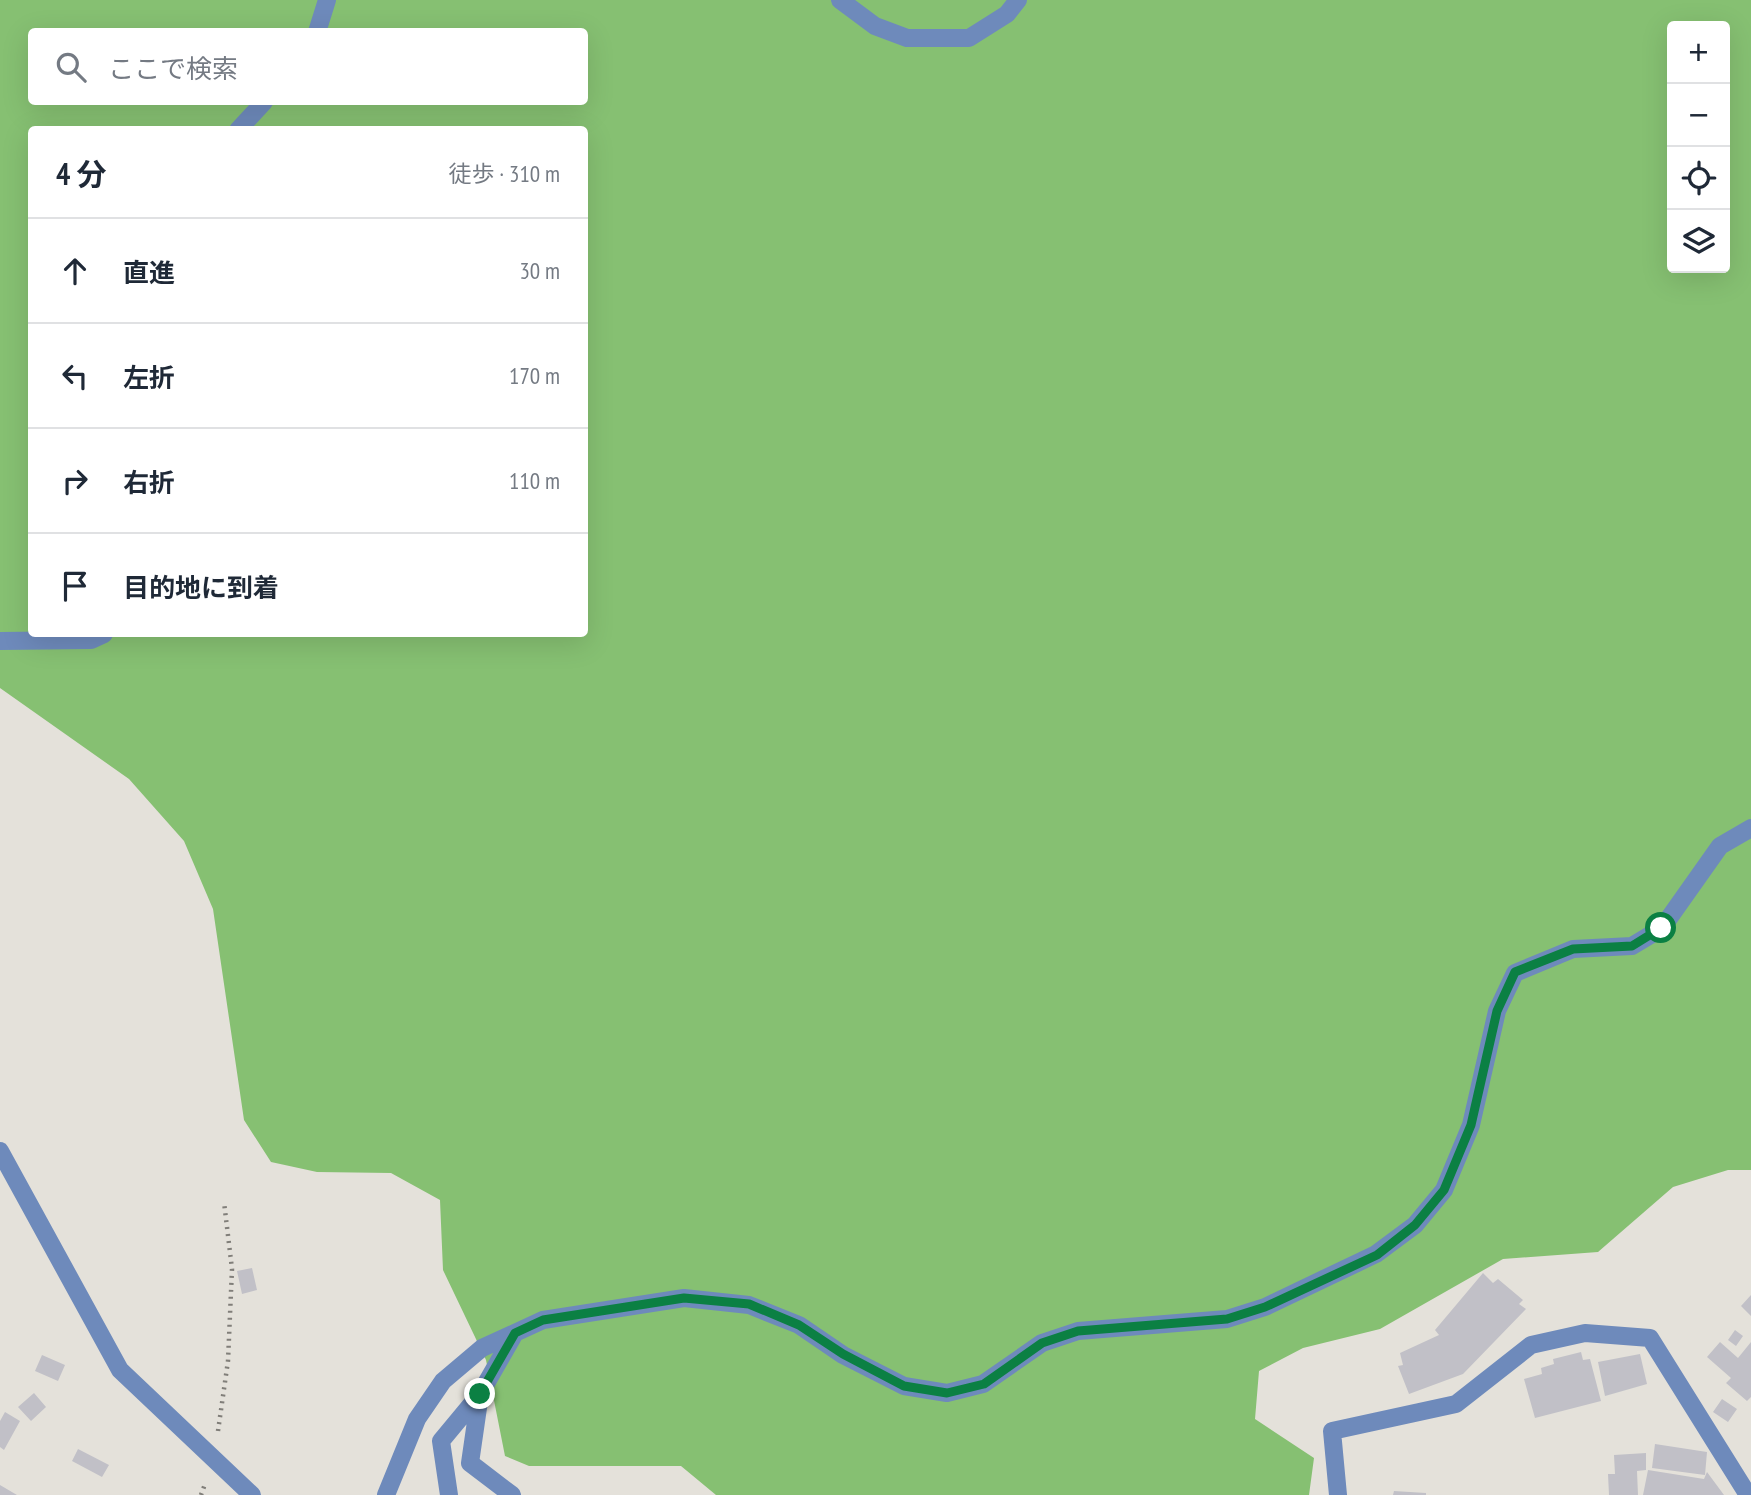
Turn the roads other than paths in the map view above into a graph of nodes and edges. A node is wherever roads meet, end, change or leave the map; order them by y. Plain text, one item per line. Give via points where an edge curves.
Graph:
1 (327, 0) edge
2 (840, 0) edge
3 (1018, 0) edge
4 (318, 28) edge
5 (261, 105) edge
6 (242, 126) edge
7 (98, 637) edge
8 (0, 641) edge
9 (1751, 828) edge
10 (0, 1151) edge
11 (515, 1333) junction
12 (480, 1394) junction
13 (252, 1495) edge
14 (386, 1495) edge
15 (450, 1495) edge
16 (512, 1495) edge
17 (1338, 1495) edge
18 (1748, 1495) edge

1 - 4 street
2 - 3 street via 875,26 907,38 969,38 1007,15
5 - 6 street
7 - 8 street
9 - 11 street via 1720,846 1661,928 1632,946 1573,949 1515,972 1497,1011 1471,1125 1444,1190 1415,1225 1377,1255 1265,1307 1227,1319 1078,1331 1042,1343 984,1384 947,1393 904,1386 799,1325 749,1304 684,1298 543,1320
10 - 13 street via 120,1370
11 - 12 street
11 - 14 street via 482,1348 443,1381 417,1419
12 - 15 street via 441,1441
12 - 16 street via 470,1463
17 - 18 street via 1332,1431 1455,1404 1531,1345 1586,1333 1650,1338

